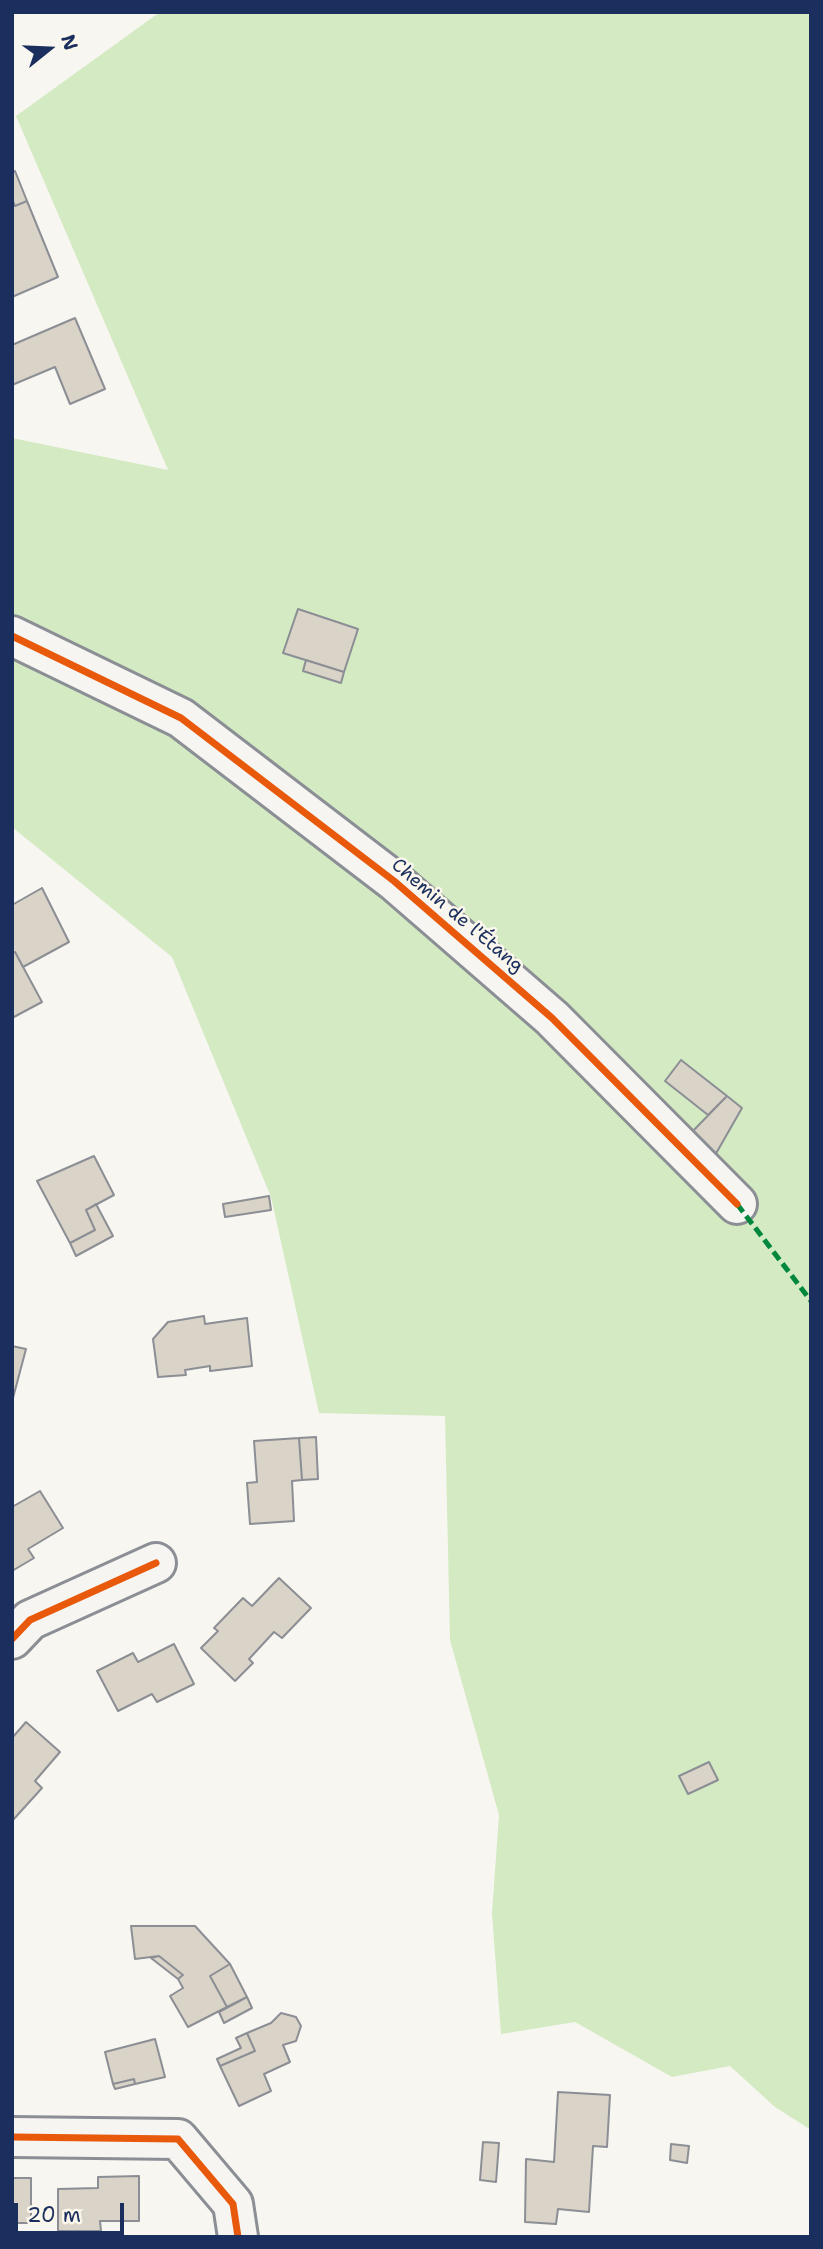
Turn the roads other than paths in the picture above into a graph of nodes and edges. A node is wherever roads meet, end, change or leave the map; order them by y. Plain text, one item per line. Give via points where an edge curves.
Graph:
1 (12, 636) edge
2 (737, 1204) dead end
3 (156, 1563) dead end
4 (12, 1639) edge
5 (12, 2137) edge
6 (238, 2237) edge

1 - 2 street, Chemin de l'Étang via 181,718 394,881 552,1018
3 - 4 street via 30,1620
5 - 6 street via 178,2139 233,2204

